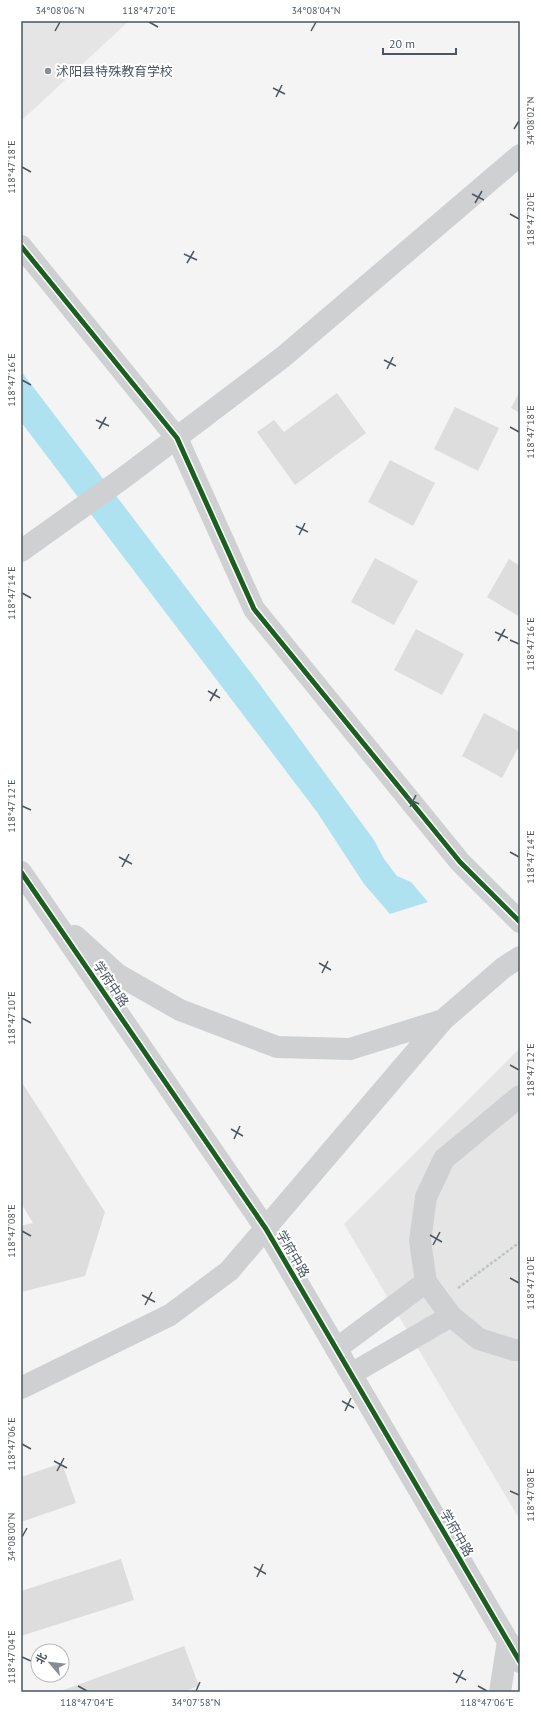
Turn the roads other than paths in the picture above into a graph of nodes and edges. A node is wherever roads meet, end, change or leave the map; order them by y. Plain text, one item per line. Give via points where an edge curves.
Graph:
1 (520, 155) edge
2 (21, 246) edge
3 (177, 438) junction
4 (21, 552) edge
5 (21, 872) edge
6 (49, 913) junction
7 (520, 922) edge
8 (520, 957) edge
9 (443, 1020) junction
10 (520, 1096) edge
11 (266, 1229) junction
12 (426, 1282) junction
13 (446, 1309) junction
14 (336, 1349) junction
15 (520, 1350) edge
16 (351, 1374) junction
17 (21, 1388) edge
18 (508, 1641) junction
19 (520, 1662) edge
20 (500, 1692) edge

1 - 3 street via 283,357
2 - 3 street
3 - 4 street
3 - 7 street via 254,609 460,862
5 - 6 street, 学府中路
6 - 9 street via 117,974 180,1010 276,1047 350,1049
6 - 11 street, 学府中路
8 - 9 street via 503,968
9 - 11 street
10 - 12 street via 444,1159 426,1197 420,1241
11 - 14 street, 学府中路
11 - 17 street via 229,1271 170,1315
12 - 13 street
12 - 14 street
13 - 15 street via 479,1339
13 - 16 street
14 - 16 street, 学府中路
16 - 18 street, 学府中路
18 - 19 street, 学府中路
18 - 20 street

